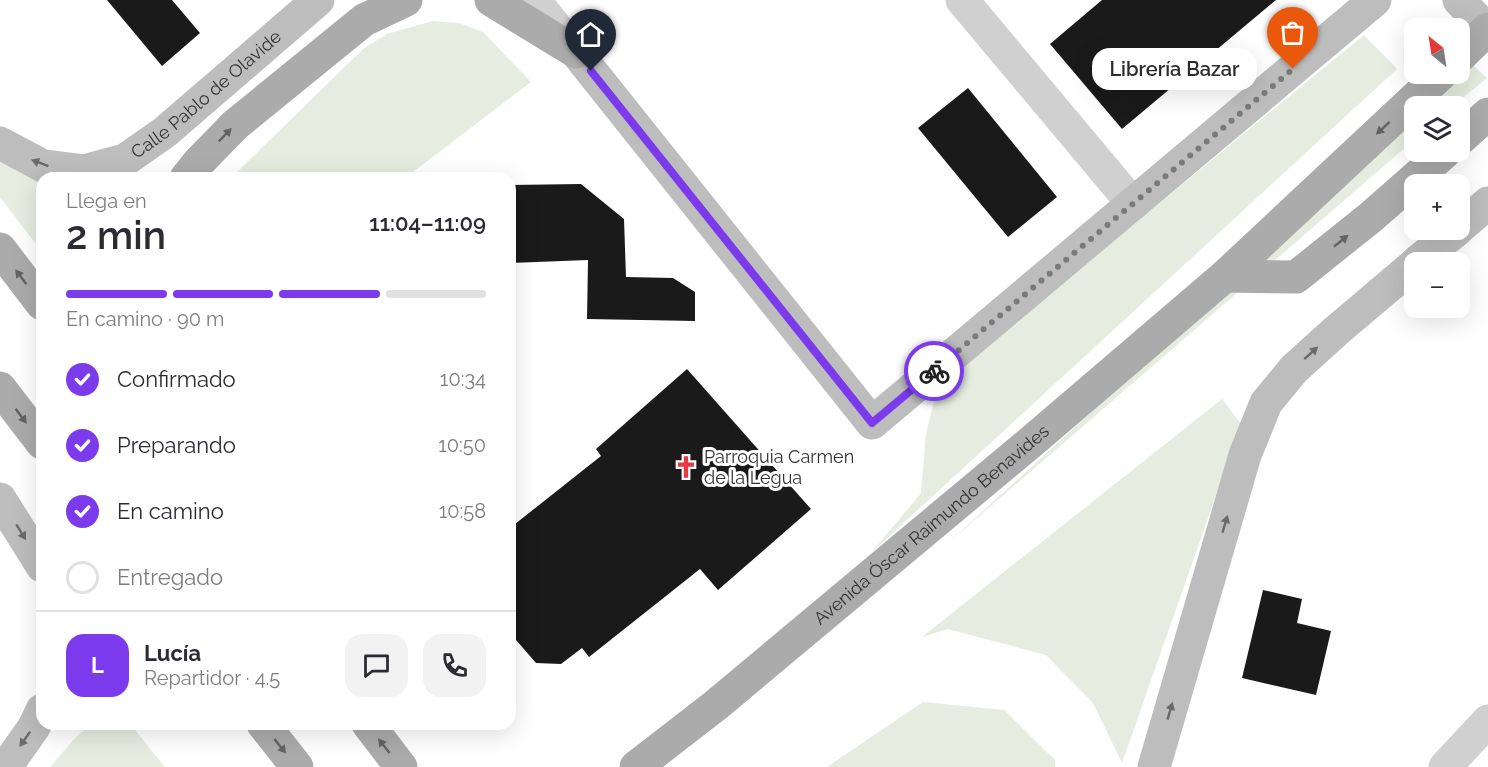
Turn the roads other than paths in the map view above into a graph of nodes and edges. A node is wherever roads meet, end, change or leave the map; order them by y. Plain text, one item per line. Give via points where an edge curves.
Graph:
1 (318, 0) edge
2 (405, 0) edge
3 (491, 0) edge
4 (534, 0) edge
5 (962, 0) edge
6 (1375, 0) edge
7 (1459, 0) edge
8 (1488, 30) edge
9 (1470, 47) edge
10 (576, 52) junction
11 (1430, 84) edge
12 (1488, 114) edge
13 (1470, 130) edge
14 (0, 143) edge
15 (1434, 162) edge
16 (191, 172) edge
17 (1488, 203) edge
18 (1133, 204) junction
19 (1470, 218) edge
20 (1444, 240) edge
21 (0, 249) edge
22 (1430, 252) edge
23 (1404, 274) edge
24 (1225, 276) junction
25 (36, 296) edge
26 (0, 388) edge
27 (36, 435) edge
28 (0, 499) edge
29 (36, 556) edge
30 (1488, 721) edge
31 (36, 723) edge
32 (268, 730) edge
33 (373, 730) edge
34 (6, 767) edge
35 (297, 767) edge
36 (401, 767) edge
37 (636, 767) edge
38 (1154, 767) edge
39 (1444, 767) edge

1 -> 14 main road, Calle Pablo de Olavide via 165,132 125,160 84,171 43,166
16 -> 2 main road via 235,125 364,20
3 - 10 main road
4 - 10 street
5 - 18 street
6 - 18 main road
7 - 8 main road
8 - 9 main road
10 - 18 main road via 872,423
11 -> 24 main road, Avenida Óscar Raimundo Benavides
12 - 13 main road
24 -> 15 main road via 1296,277
17 - 19 main road
20 - 22 main road
25 -> 21 main road
38 -> 23 main road via 1245,455 1266,403 1294,369
24 - 37 main road, Avenida Óscar Raimundo Benavides via 725,697
26 -> 27 main road
28 -> 29 main road
30 - 39 street
31 -> 34 main road
32 -> 35 main road
36 -> 33 main road

